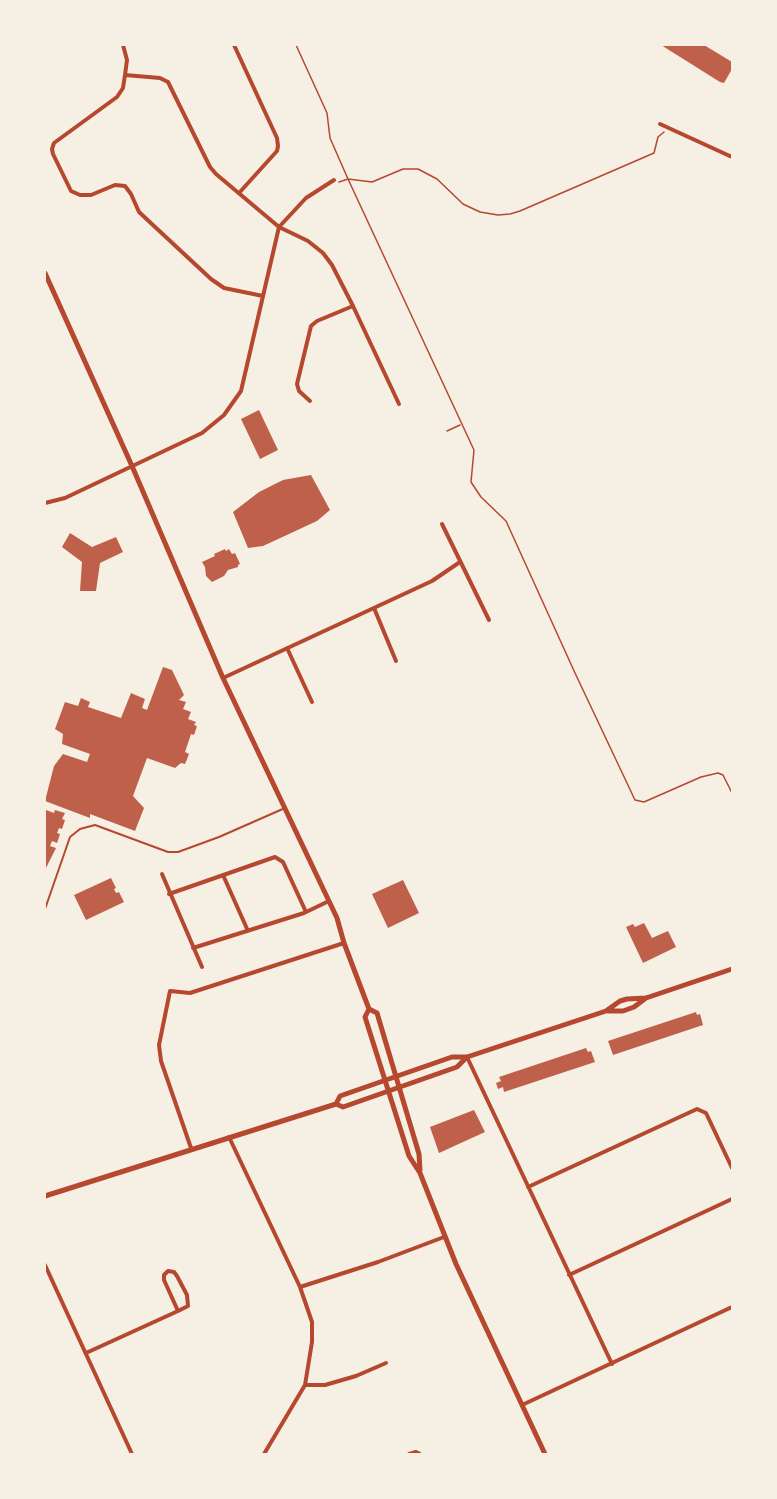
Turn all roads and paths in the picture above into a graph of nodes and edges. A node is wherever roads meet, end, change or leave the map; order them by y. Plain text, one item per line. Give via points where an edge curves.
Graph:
1 (123, 45) edge
2 (234, 45) edge
3 (296, 45) edge
4 (125, 75) junction
5 (660, 124) dead end
6 (670, 129) junction
7 (732, 157) edge
8 (348, 179) junction
9 (334, 180) joint
10 (239, 193) junction
11 (279, 227) junction
12 (45, 273) edge
13 (263, 296) junction
14 (353, 306) junction
15 (310, 401) dead end
16 (399, 404) dead end
17 (461, 425) junction
18 (447, 431) dead end
19 (132, 466) junction
20 (45, 503) edge
21 (442, 524) dead end
22 (460, 561) junction
23 (374, 608) junction
24 (489, 620) dead end
25 (287, 648) junction
26 (396, 661) dead end
27 (222, 678) junction
28 (312, 702) dead end
29 (732, 793) edge
30 (285, 808) junction
31 (162, 874) dead end
32 (223, 875) junction
33 (169, 894) junction
34 (329, 901) junction
35 (45, 909) edge
36 (306, 912) junction
37 (248, 931) junction
38 (344, 943) junction
39 (193, 948) junction
40 (201, 967) dead end
41 (732, 969) edge
42 (646, 998) junction
43 (369, 1009) junction
44 (606, 1011) junction
45 (467, 1057) junction
46 (396, 1076) junction
47 (385, 1080) junction
48 (399, 1088) junction
49 (388, 1092) junction
50 (336, 1104) junction
51 (229, 1137) junction
52 (191, 1148) junction
53 (732, 1168) edge
54 (420, 1173) junction
55 (528, 1187) junction
56 (45, 1196) edge
57 (732, 1199) edge
58 (444, 1237) junction
59 (45, 1265) edge
60 (569, 1275) junction
61 (300, 1287) junction
62 (732, 1307) edge
63 (178, 1311) junction
64 (86, 1353) junction
65 (386, 1364) dead end
66 (612, 1364) junction
67 (305, 1385) junction
68 (522, 1405) junction
69 (132, 1454) edge
70 (264, 1454) edge
71 (409, 1454) edge
72 (420, 1454) edge
73 (545, 1454) edge

1 - 4 street
2 - 10 street via 278,146
3 - 8 path via 327,113 330,138
4 - 10 street via 168,82 210,167
4 - 13 street via 117,97 54,142 53,154 71,191 91,195 115,185 125,186 139,212 211,279 224,288
5 - 6 street
6 - 7 street
6 - 8 path via 659,135 654,153 510,214 480,212 463,204 437,179 418,169 403,169 372,182
8 - 9 path
8 - 17 path
9 - 11 street via 306,198
10 - 11 street
11 - 13 street
11 - 14 street via 323,253
12 - 19 main road
13 - 19 street via 241,391 225,414 202,433
14 - 15 street via 311,326 297,384
14 - 16 street
17 - 18 path
17 - 29 path via 474,450 470,475 474,488 506,521 635,800 644,802 718,773
19 - 20 street via 61,500
19 - 27 main road
21 - 22 street
22 - 23 street via 432,581
22 - 24 street
23 - 25 street
23 - 26 street
25 - 27 street
25 - 28 street
27 - 30 main road
30 - 34 main road
30 - 35 lane via 178,852 168,852 95,825 80,829 70,837
31 - 33 street
32 - 33 street
32 - 36 street via 279,858
32 - 37 street
33 - 39 street
34 - 36 street
34 - 38 main road
36 - 37 street
37 - 39 street
38 - 43 main road
38 - 52 street via 190,993 170,991 159,1040 161,1060
39 - 40 street
41 - 42 main road
42 - 44 main road via 620,1001
42 - 44 main road via 622,1011
43 - 46 main road via 377,1013
43 - 47 main road via 365,1017
44 - 45 main road
45 - 46 main road via 452,1057
45 - 48 main road via 457,1067
45 - 55 street
46 - 47 main road
46 - 48 main road
47 - 49 main road
47 - 50 main road via 340,1096
48 - 49 main road
48 - 54 main road
49 - 50 main road via 343,1107
49 - 54 main road via 409,1156
50 - 51 main road
51 - 52 main road
51 - 61 street
52 - 56 main road
53 - 55 street via 706,1113 697,1109
54 - 58 main road
55 - 60 street
57 - 60 street
58 - 61 street
58 - 68 main road
59 - 64 street
60 - 66 street
61 - 67 street via 312,1322
62 - 66 street
63 - 63 street via 188,1306 187,1295 174,1272 168,1271 164,1280
63 - 64 street
64 - 69 street
65 - 67 street via 325,1385
66 - 68 street
67 - 70 street
68 - 73 main road
71 - 72 street

